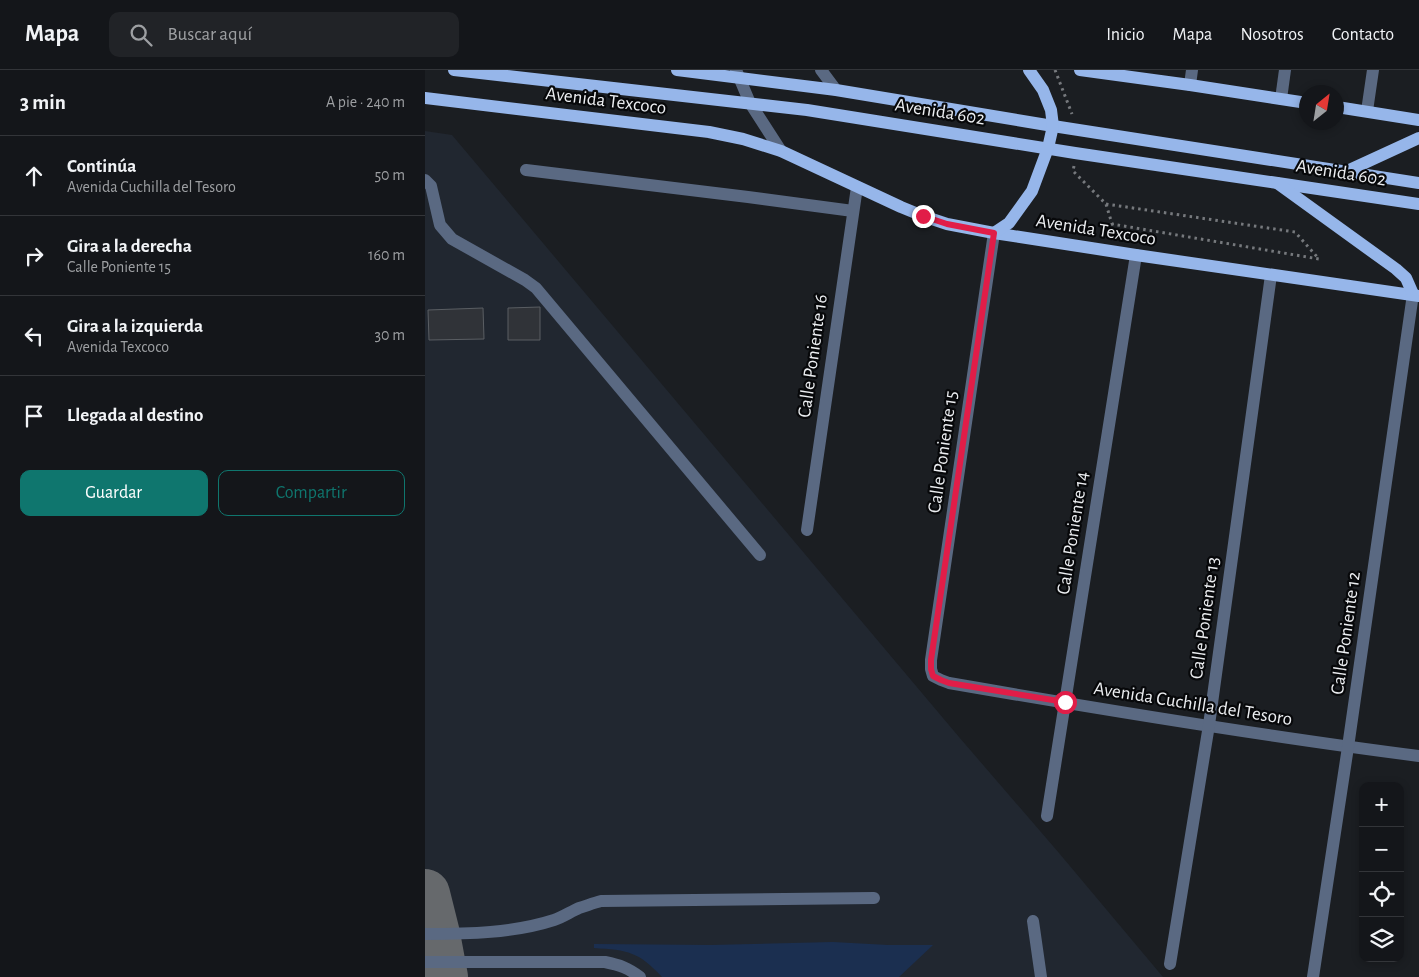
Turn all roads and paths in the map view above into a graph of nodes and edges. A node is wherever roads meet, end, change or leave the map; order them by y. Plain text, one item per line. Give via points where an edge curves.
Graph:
1 (454, 70) edge
2 (677, 70) edge
3 (821, 70) edge
4 (1029, 70) edge
5 (1055, 70) edge
6 (1081, 70) edge
7 (1192, 70) edge
8 (1285, 70) edge
9 (1373, 70) edge
10 (1100, 72) edge
11 (737, 74) edge
12 (1190, 85) junction
13 (836, 90) junction
14 (425, 98) edge
15 (1281, 99) junction
16 (1299, 102) edge
17 (751, 103) junction
18 (1344, 108) edge
19 (1367, 111) junction
20 (1419, 120) edge
21 (1053, 126) junction
22 (1079, 130) junction
23 (1419, 138) edge
24 (1049, 148) junction
25 (781, 151) junction
26 (526, 170) dead end
27 (1073, 171) dead end
28 (1345, 172) junction
29 (425, 180) edge
30 (1275, 182) junction
31 (1419, 184) edge
32 (857, 186) junction
33 (1106, 204) junction
34 (1419, 204) edge
35 (853, 211) junction
36 (1112, 224) junction
37 (994, 233) junction
38 (1121, 253) junction
39 (1136, 255) junction
40 (1271, 275) junction
41 (1416, 295) edge
42 (807, 530) dead end
43 (760, 555) dead end
44 (933, 676) joint
45 (1065, 702) junction
46 (1209, 725) junction
47 (1348, 747) junction
48 (1419, 756) edge
49 (1047, 816) dead end
50 (874, 898) dead end
51 (1033, 921) dead end
52 (425, 925) edge
53 (425, 934) edge
54 (447, 934) junction
55 (425, 962) edge
56 (1170, 964) dead end
57 (640, 977) edge
58 (1041, 977) edge
59 (1313, 977) edge

1 - 17 main road, Avenida 602
2 - 11 main road, Avenida 602
3 - 13 street
4 - 21 main road via 1043,90
5 - 22 path
6 - 10 main road
7 - 12 street
8 - 15 street
9 - 19 street
10 - 12 main road
11 - 13 main road, Avenida 602
11 - 17 street
12 - 15 main road
13 - 21 main road, Avenida 602
14 - 25 main road, Avenida Texcoco via 709,132
15 - 16 main road
17 - 24 main road, Avenida 602
17 - 25 street
18 - 19 main road
19 - 20 main road
21 - 22 main road, Avenida 602
21 - 24 main road
22 - 28 main road, Avenida 602
23 - 28 main road
24 - 30 main road, Avenida 602
24 - 37 main road via 1032,191 1009,222
25 - 32 main road, Avenida Texcoco
26 - 35 street
27 - 33 path
28 - 31 main road, Avenida 602
29 - 43 street via 431,186 440,225 452,238 536,288
30 - 34 main road, Avenida 602
30 - 41 main road via 1396,269
32 - 35 street, Calle Poniente 16
32 - 37 main road, Avenida Texcoco via 923,216
33 - 36 path
33 - 36 path via 1295,232 1319,259
35 - 42 street, Calle Poniente 16
36 - 38 path
37 - 38 main road, Avenida Texcoco
37 - 44 street, Calle Poniente 15 via 931,660
38 - 39 main road, Avenida Texcoco
39 - 40 main road, Avenida Texcoco
39 - 45 street, Calle Poniente 14
40 - 41 main road, Avenida Texcoco
40 - 46 street, Calle Poniente 13
41 - 47 street, Calle Poniente 12
44 - 45 street, Avenida Cuchilla del Tesoro via 949,683
45 - 46 street, Avenida Cuchilla del Tesoro
45 - 49 street, Calle Poniente 14
46 - 47 street, Avenida Cuchilla del Tesoro
46 - 56 street, Calle Poniente 13
47 - 48 street, Avenida Cuchilla del Tesoro
47 - 59 street, Calle Poniente 12
50 - 54 street via 601,901 555,920 530,926
51 - 58 street
52 - 54 street via 434,932
53 - 54 street
55 - 57 street via 605,962 629,969

